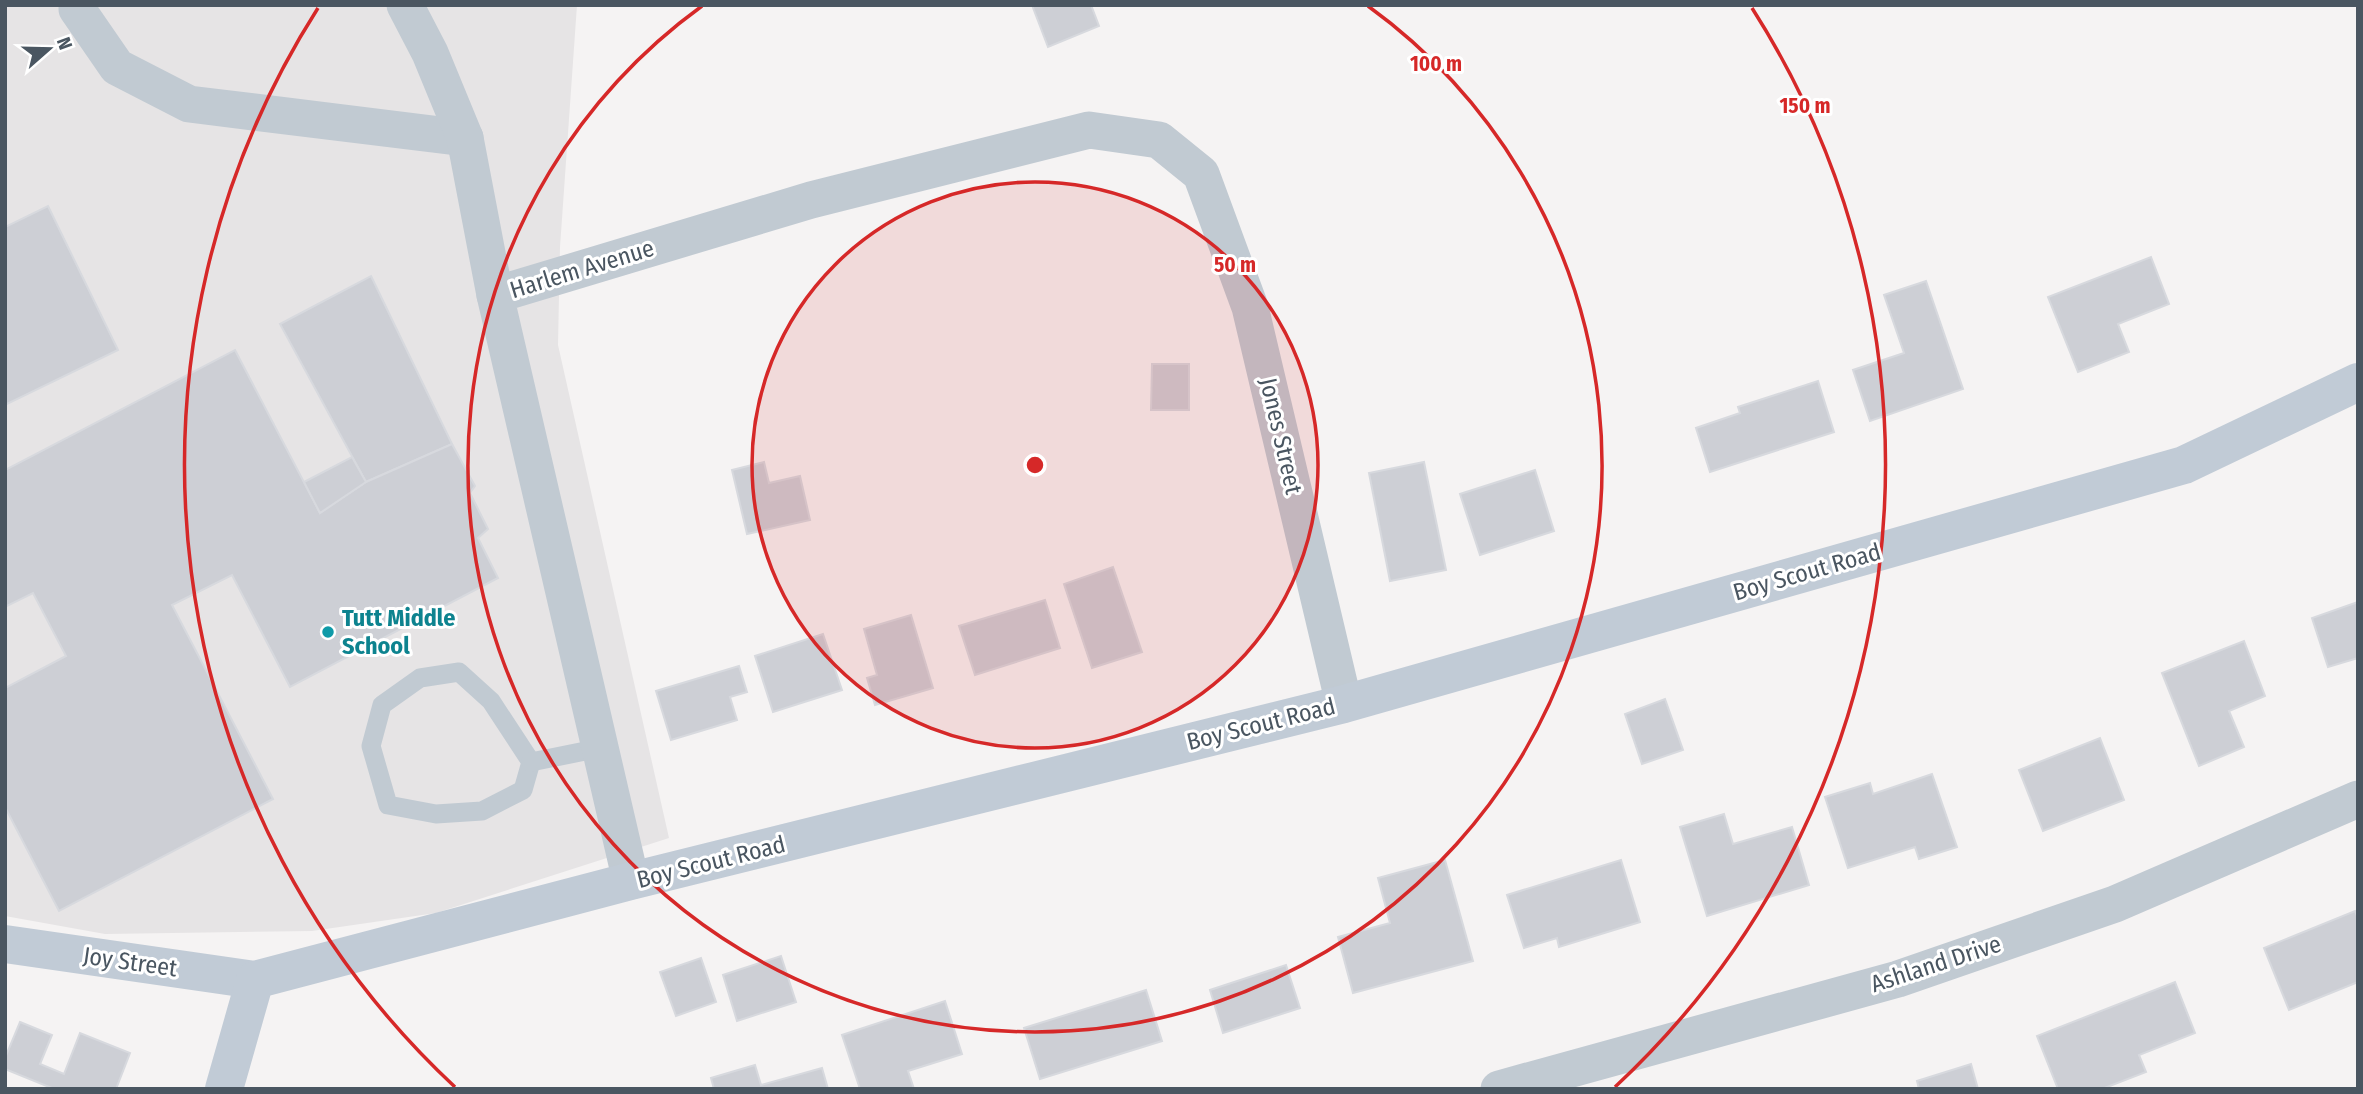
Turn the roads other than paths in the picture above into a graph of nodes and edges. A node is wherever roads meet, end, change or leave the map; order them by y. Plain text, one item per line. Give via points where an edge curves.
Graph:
1 (77, 5) edge
2 (405, 5) edge
3 (465, 138) junction
4 (1201, 174) joint
5 (495, 295) junction
6 (2358, 383) edge
7 (1344, 704) junction
8 (600, 748) junction
9 (531, 762) junction
10 (2358, 799) edge
11 (631, 881) junction
12 (5, 944) edge
13 (255, 980) junction
14 (224, 1089) edge
15 (1499, 1089) edge

1 - 3 street via 117,67 189,104
2 - 3 street
3 - 5 street
4 - 5 street, Harlem Avenue via 1159,140 1089,130 811,200
4 - 7 street, Jones Street via 1250,307
5 - 8 street, Harlem Avenue
6 - 7 street, Boy Scout Road via 2184,465
7 - 11 street, Boy Scout Road
8 - 9 lane
8 - 11 street, Harlem Avenue
9 - 9 lane via 491,701 459,672 420,678 382,705 372,746 388,805 436,814 482,811 523,790
10 - 15 street, Ashland Drive via 2115,904 1898,979
11 - 13 street, Boy Scout Road
12 - 13 street, Joy Street
13 - 14 street

